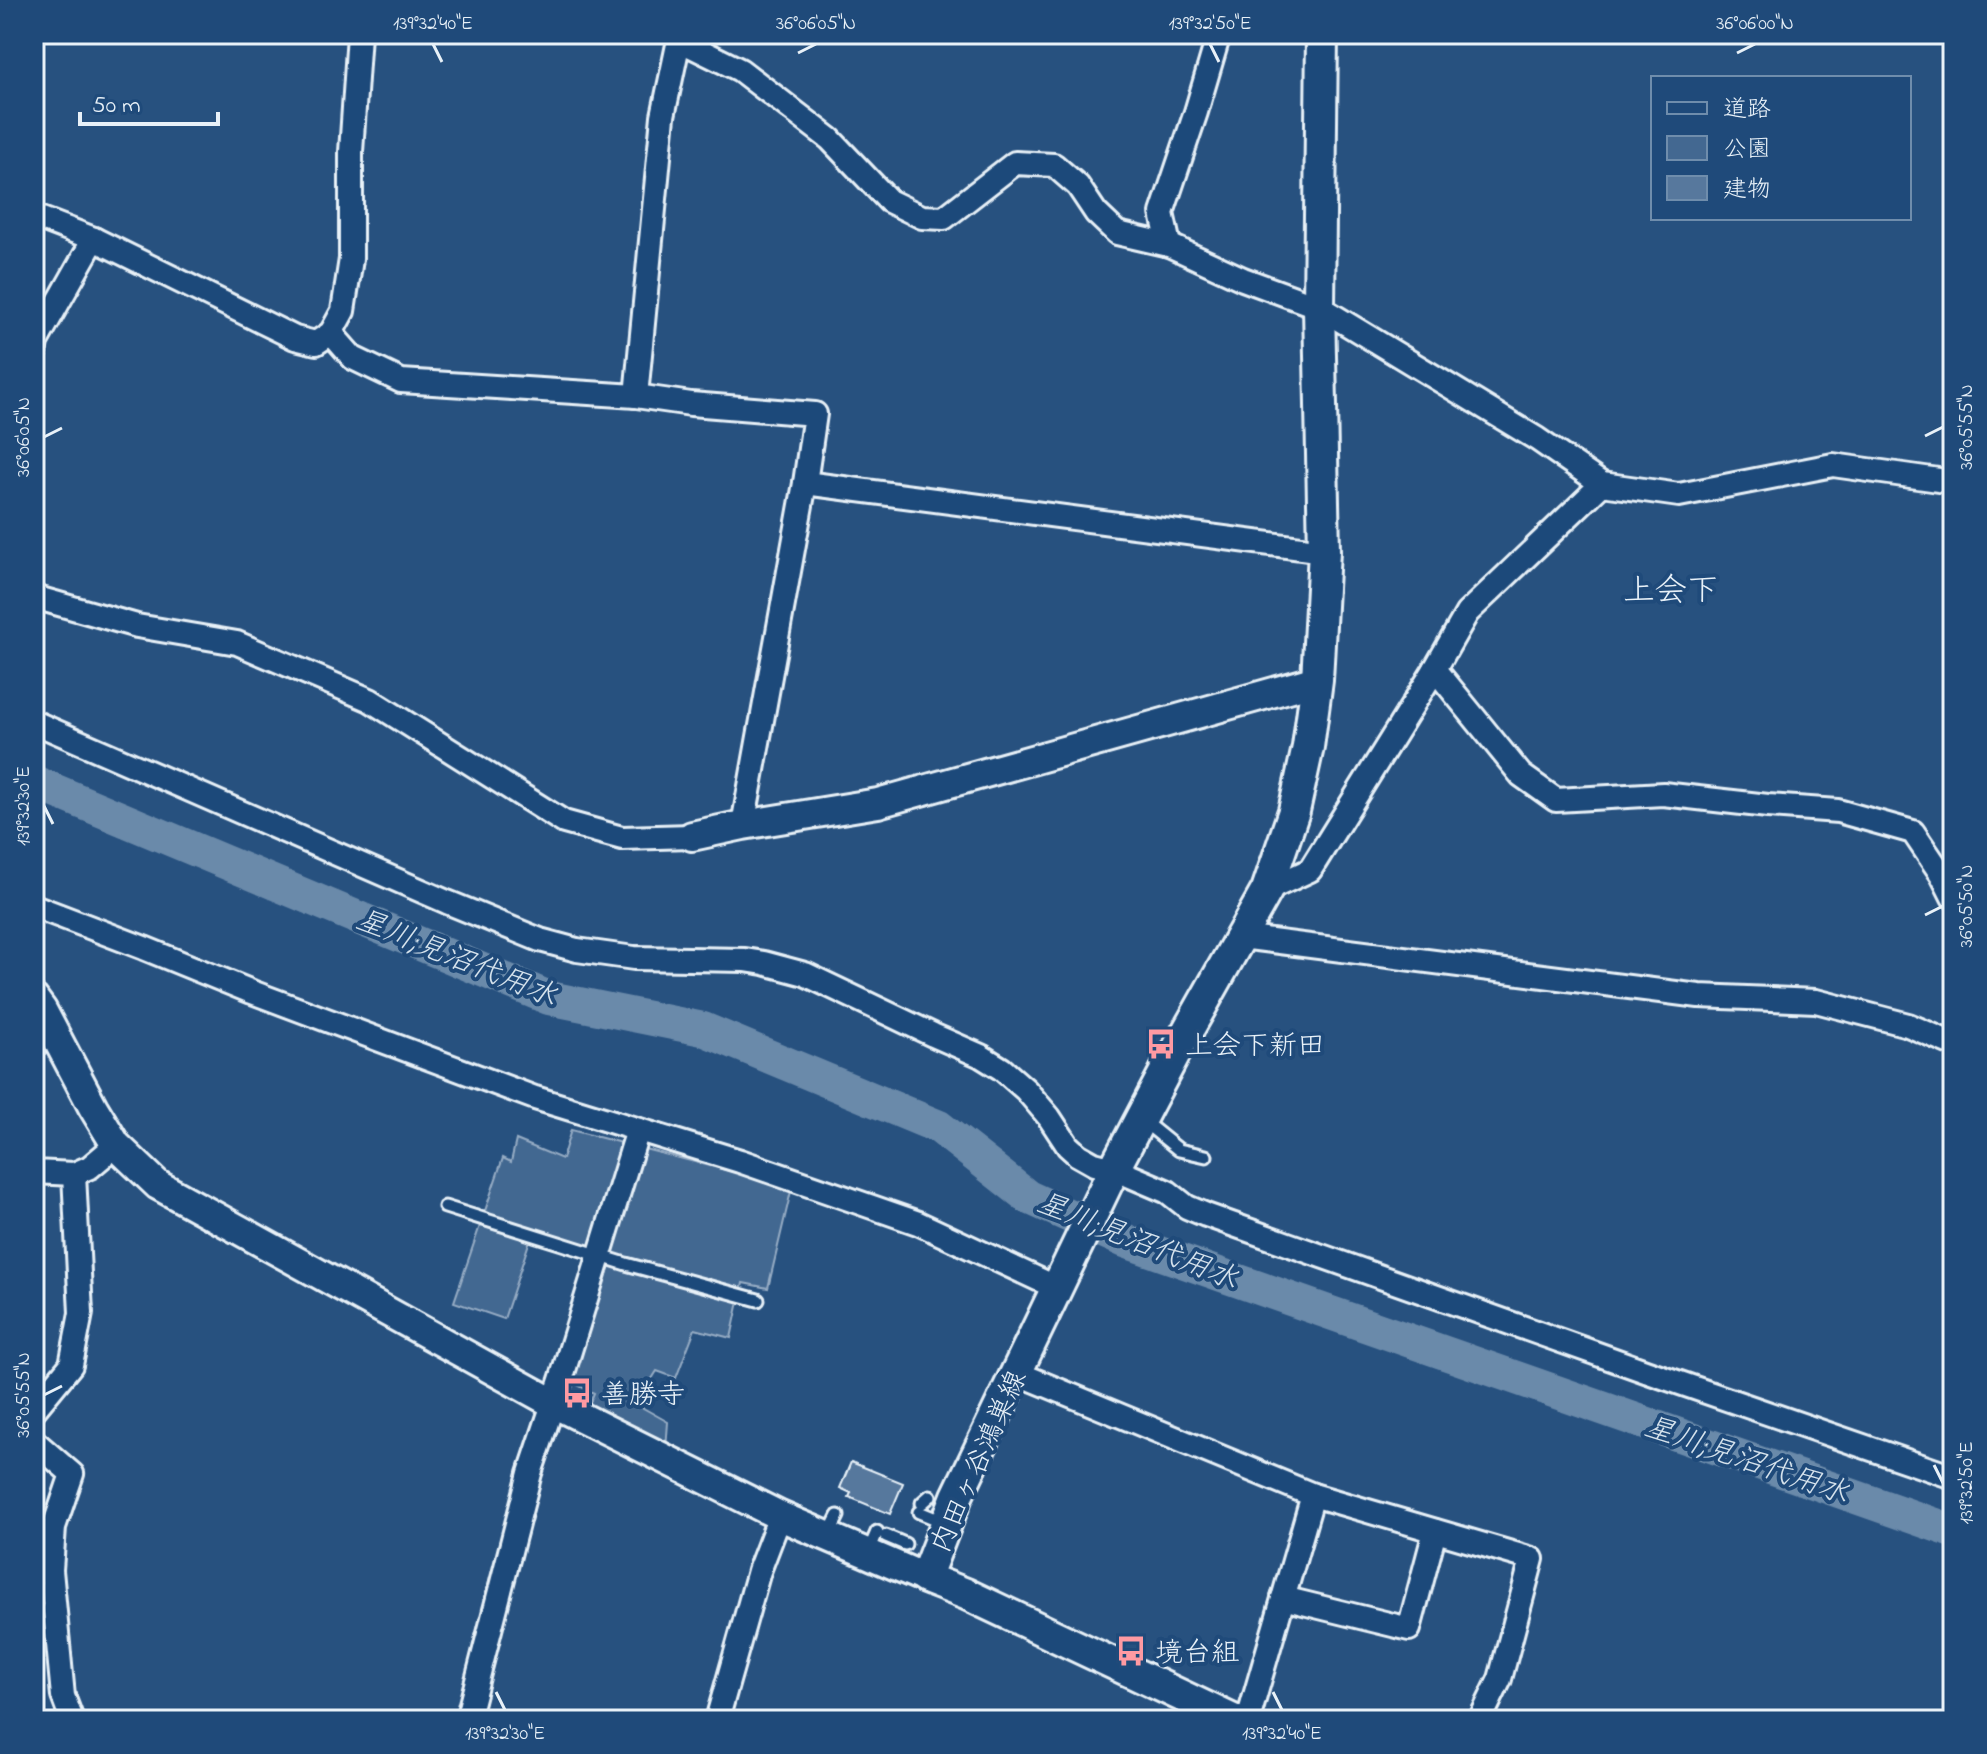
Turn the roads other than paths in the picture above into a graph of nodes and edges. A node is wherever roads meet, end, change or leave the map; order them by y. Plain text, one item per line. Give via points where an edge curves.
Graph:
1 (359, 34) edge
2 (1219, 34) edge
3 (1322, 34) edge
4 (34, 216) edge
5 (94, 239) junction
6 (1169, 245) junction
7 (1319, 307) junction
8 (331, 333) junction
9 (35, 346) edge
10 (636, 396) junction
11 (1953, 482) edge
12 (805, 483) junction
13 (1602, 484) junction
14 (1324, 551) junction
15 (34, 597) edge
16 (1435, 669) junction
17 (1317, 680) junction
18 (34, 722) edge
19 (743, 825) junction
20 (692, 836) joint
21 (1267, 890) junction
22 (1953, 897) edge
23 (34, 906) edge
24 (1241, 937) junction
25 (34, 999) edge
26 (1953, 1044) edge
27 (1141, 1120) junction
28 (638, 1130) junction
29 (116, 1145) junction
30 (1206, 1156) dead end
31 (34, 1172) edge
32 (74, 1174) junction
33 (1108, 1182) junction
34 (445, 1207) dead end
35 (599, 1256) junction
36 (1057, 1288) junction
37 (758, 1300) dead end
38 (1017, 1373) junction
39 (553, 1403) junction
40 (34, 1410) edge
41 (34, 1441) edge
42 (1953, 1477) edge
43 (1313, 1495) junction
44 (780, 1516) junction
45 (1435, 1531) junction
46 (877, 1540) junction
47 (905, 1544) dead end
48 (925, 1578) junction
49 (1283, 1598) junction
50 (72, 1720) edge
51 (467, 1720) edge
52 (717, 1720) edge
53 (1233, 1720) edge
54 (1248, 1720) edge
55 (1480, 1720) edge

1 - 8 street via 351,259 343,311
2 - 6 street via 1162,213
3 - 7 main road, 内田ヶ谷鴻巣線
4 - 5 street
5 - 8 street via 295,338 316,343
5 - 9 street
6 - 7 street
6 - 10 street via 1117,233 1054,165 1015,163 944,218 922,217 889,201 830,139 740,70 679,40 663,116
7 - 13 street
7 - 14 main road, 内田ヶ谷鴻巣線
8 - 10 street via 353,358 401,381
10 - 12 street via 815,414
11 - 13 street via 1833,465 1679,495
12 - 14 street
12 - 19 street
13 - 16 street via 1467,613
14 - 17 main road, 内田ヶ谷鴻巣線
15 - 20 street via 137,626 237,643 263,654 370,700 564,822 622,838
16 - 21 street via 1310,870
16 - 22 street via 1521,775 1556,800 1663,794 1838,811 1913,832
17 - 19 street via 878,803
17 - 21 main road, 内田ヶ谷鴻巣線 via 1294,811
18 - 33 street via 540,940 634,958 745,960 805,974 1002,1069 1039,1103 1068,1146 1094,1164
19 - 20 street
21 - 24 main road, 内田ヶ谷鴻巣線
23 - 28 street via 535,1098
24 - 26 street via 1699,996 1816,1001 1908,1025
24 - 27 main road, 内田ヶ谷鴻巣線
25 - 29 street
27 - 30 lane via 1179,1150
27 - 33 main road, 内田ヶ谷鴻巣線
28 - 35 street
28 - 36 street via 918,1223
29 - 32 street
29 - 39 street via 158,1185
31 - 32 street
32 - 40 street via 81,1313 71,1365
33 - 36 main road, 内田ヶ谷鴻巣線
33 - 42 street via 1168,1192 1206,1215
34 - 35 lane
35 - 37 lane
35 - 39 street
36 - 38 main road, 内田ヶ谷鴻巣線
38 - 43 street
38 - 48 main road, 内田ヶ谷鴻巣線 via 957,1496 929,1509
39 - 44 street
39 - 51 street
41 - 50 street via 72,1474 54,1527 51,1570 63,1696
43 - 45 street
43 - 49 street
44 - 46 street
44 - 52 street
45 - 49 street via 1409,1629
45 - 55 street via 1532,1559 1500,1679
46 - 47 lane
46 - 48 street
48 - 53 main road, 内田ヶ谷鴻巣線
49 - 54 street

